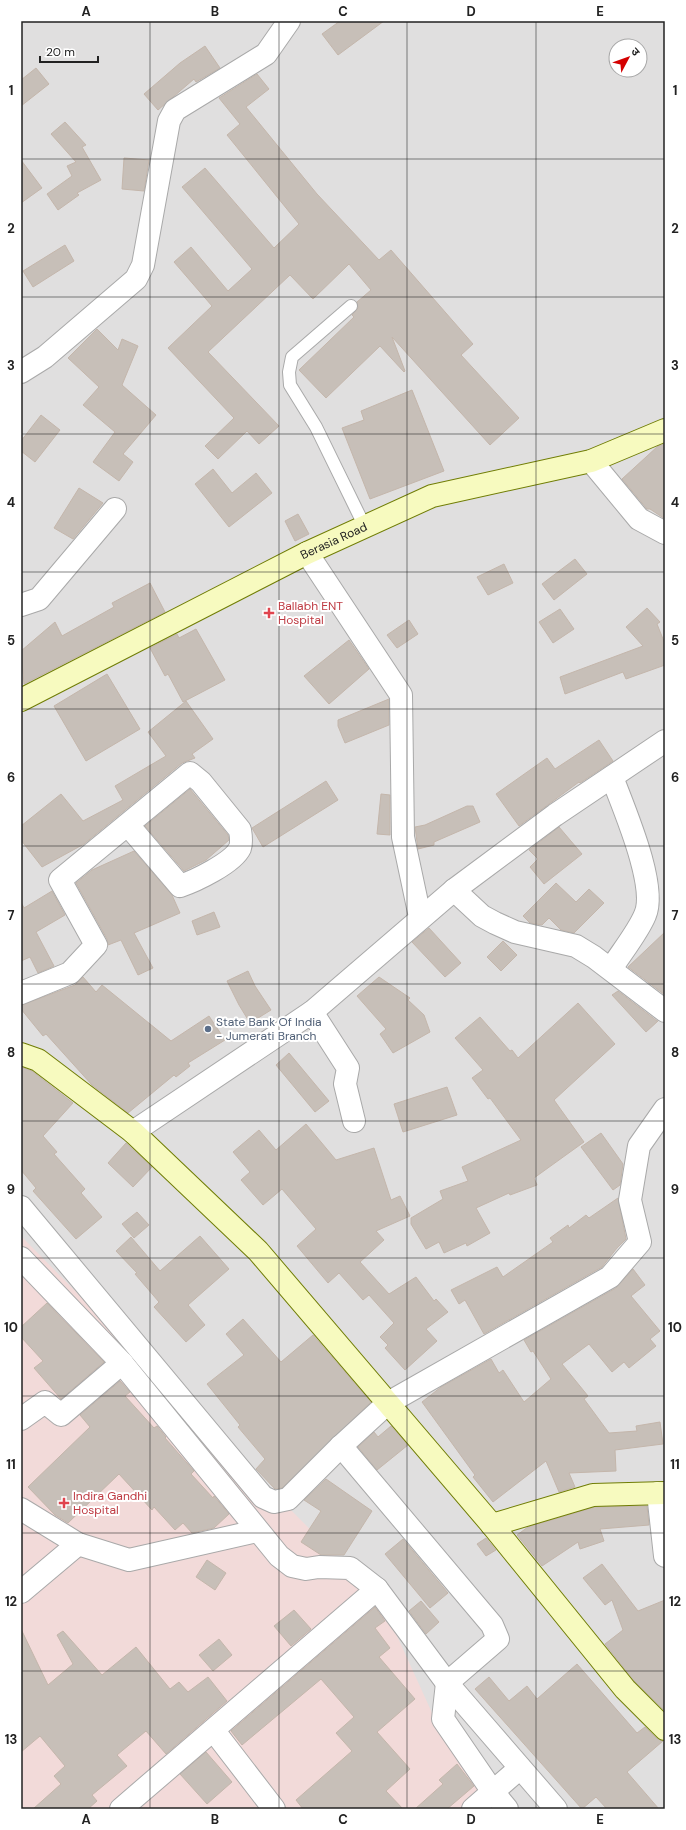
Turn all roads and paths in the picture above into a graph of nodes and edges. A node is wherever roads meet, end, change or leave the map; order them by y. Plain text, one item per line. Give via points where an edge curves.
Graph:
1 (288, 21) edge
2 (351, 306) dead end
3 (21, 372) edge
4 (665, 430) edge
5 (591, 461) junction
6 (115, 509) dead end
7 (365, 527) junction
8 (665, 533) edge
9 (307, 553) junction
10 (21, 605) edge
11 (21, 700) edge
12 (665, 741) edge
13 (612, 777) junction
14 (128, 825) junction
15 (454, 890) junction
16 (420, 917) junction
17 (611, 969) junction
18 (21, 994) edge
19 (665, 1011) edge
20 (312, 1012) junction
21 (21, 1054) edge
22 (665, 1109) edge
23 (354, 1121) dead end
24 (133, 1132) junction
25 (21, 1207) edge
26 (21, 1258) edge
27 (122, 1363) junction
28 (388, 1403) junction
29 (21, 1419) edge
30 (341, 1446) junction
31 (662, 1493) edge
32 (21, 1509) edge
33 (492, 1525) junction
34 (257, 1531) junction
35 (78, 1544) junction
36 (665, 1556) edge
37 (377, 1589) junction
38 (21, 1592) edge
39 (447, 1683) junction
40 (665, 1729) edge
41 (214, 1731) junction
42 (520, 1768) junction
43 (493, 1792) junction
44 (121, 1809) edge
45 (274, 1809) edge
46 (473, 1809) edge
47 (507, 1809) edge
48 (556, 1809) edge

1 - 3 street via 266,54 175,110 168,121 143,265 136,279 45,357
2 - 7 lane via 292,357 289,372 290,384 316,428
4 - 5 street, Berasia Road
5 - 7 street, Berasia Road via 432,496
5 - 8 street via 639,519
6 - 10 street via 39,599
7 - 9 street, Berasia Road
9 - 11 street, Berasia Road
9 - 16 street via 401,695 403,837
12 - 13 street
13 - 15 street via 555,815
13 - 17 street via 641,855 647,889 646,914
14 - 14 street via 190,773 201,782 240,830 242,839 239,850 224,863 201,878 180,886
14 - 18 street via 60,880 96,945 70,973
15 - 16 street
15 - 17 street via 482,916 495,923 515,932 576,946
16 - 20 street
17 - 19 street
20 - 23 street via 348,1068 344,1084
20 - 24 street
21 - 24 street via 38,1060
22 - 28 street via 639,1146 630,1200 640,1242 610,1277
24 - 28 street via 258,1251
25 - 30 street via 263,1497 274,1502 288,1499
26 - 27 street
27 - 29 street via 61,1415 45,1402
27 - 34 street
28 - 30 street
28 - 33 street
30 - 39 street via 492,1625 498,1639
31 - 33 street via 593,1495
31 - 36 street
32 - 35 street
33 - 40 street via 625,1688
34 - 35 street via 129,1560
34 - 37 street via 279,1556 292,1566 306,1569 350,1568
35 - 38 street
37 - 39 street
37 - 41 street
39 - 42 street
39 - 43 street via 443,1719
41 - 44 street
41 - 45 street
42 - 43 street
42 - 48 street
43 - 46 street
43 - 47 street

